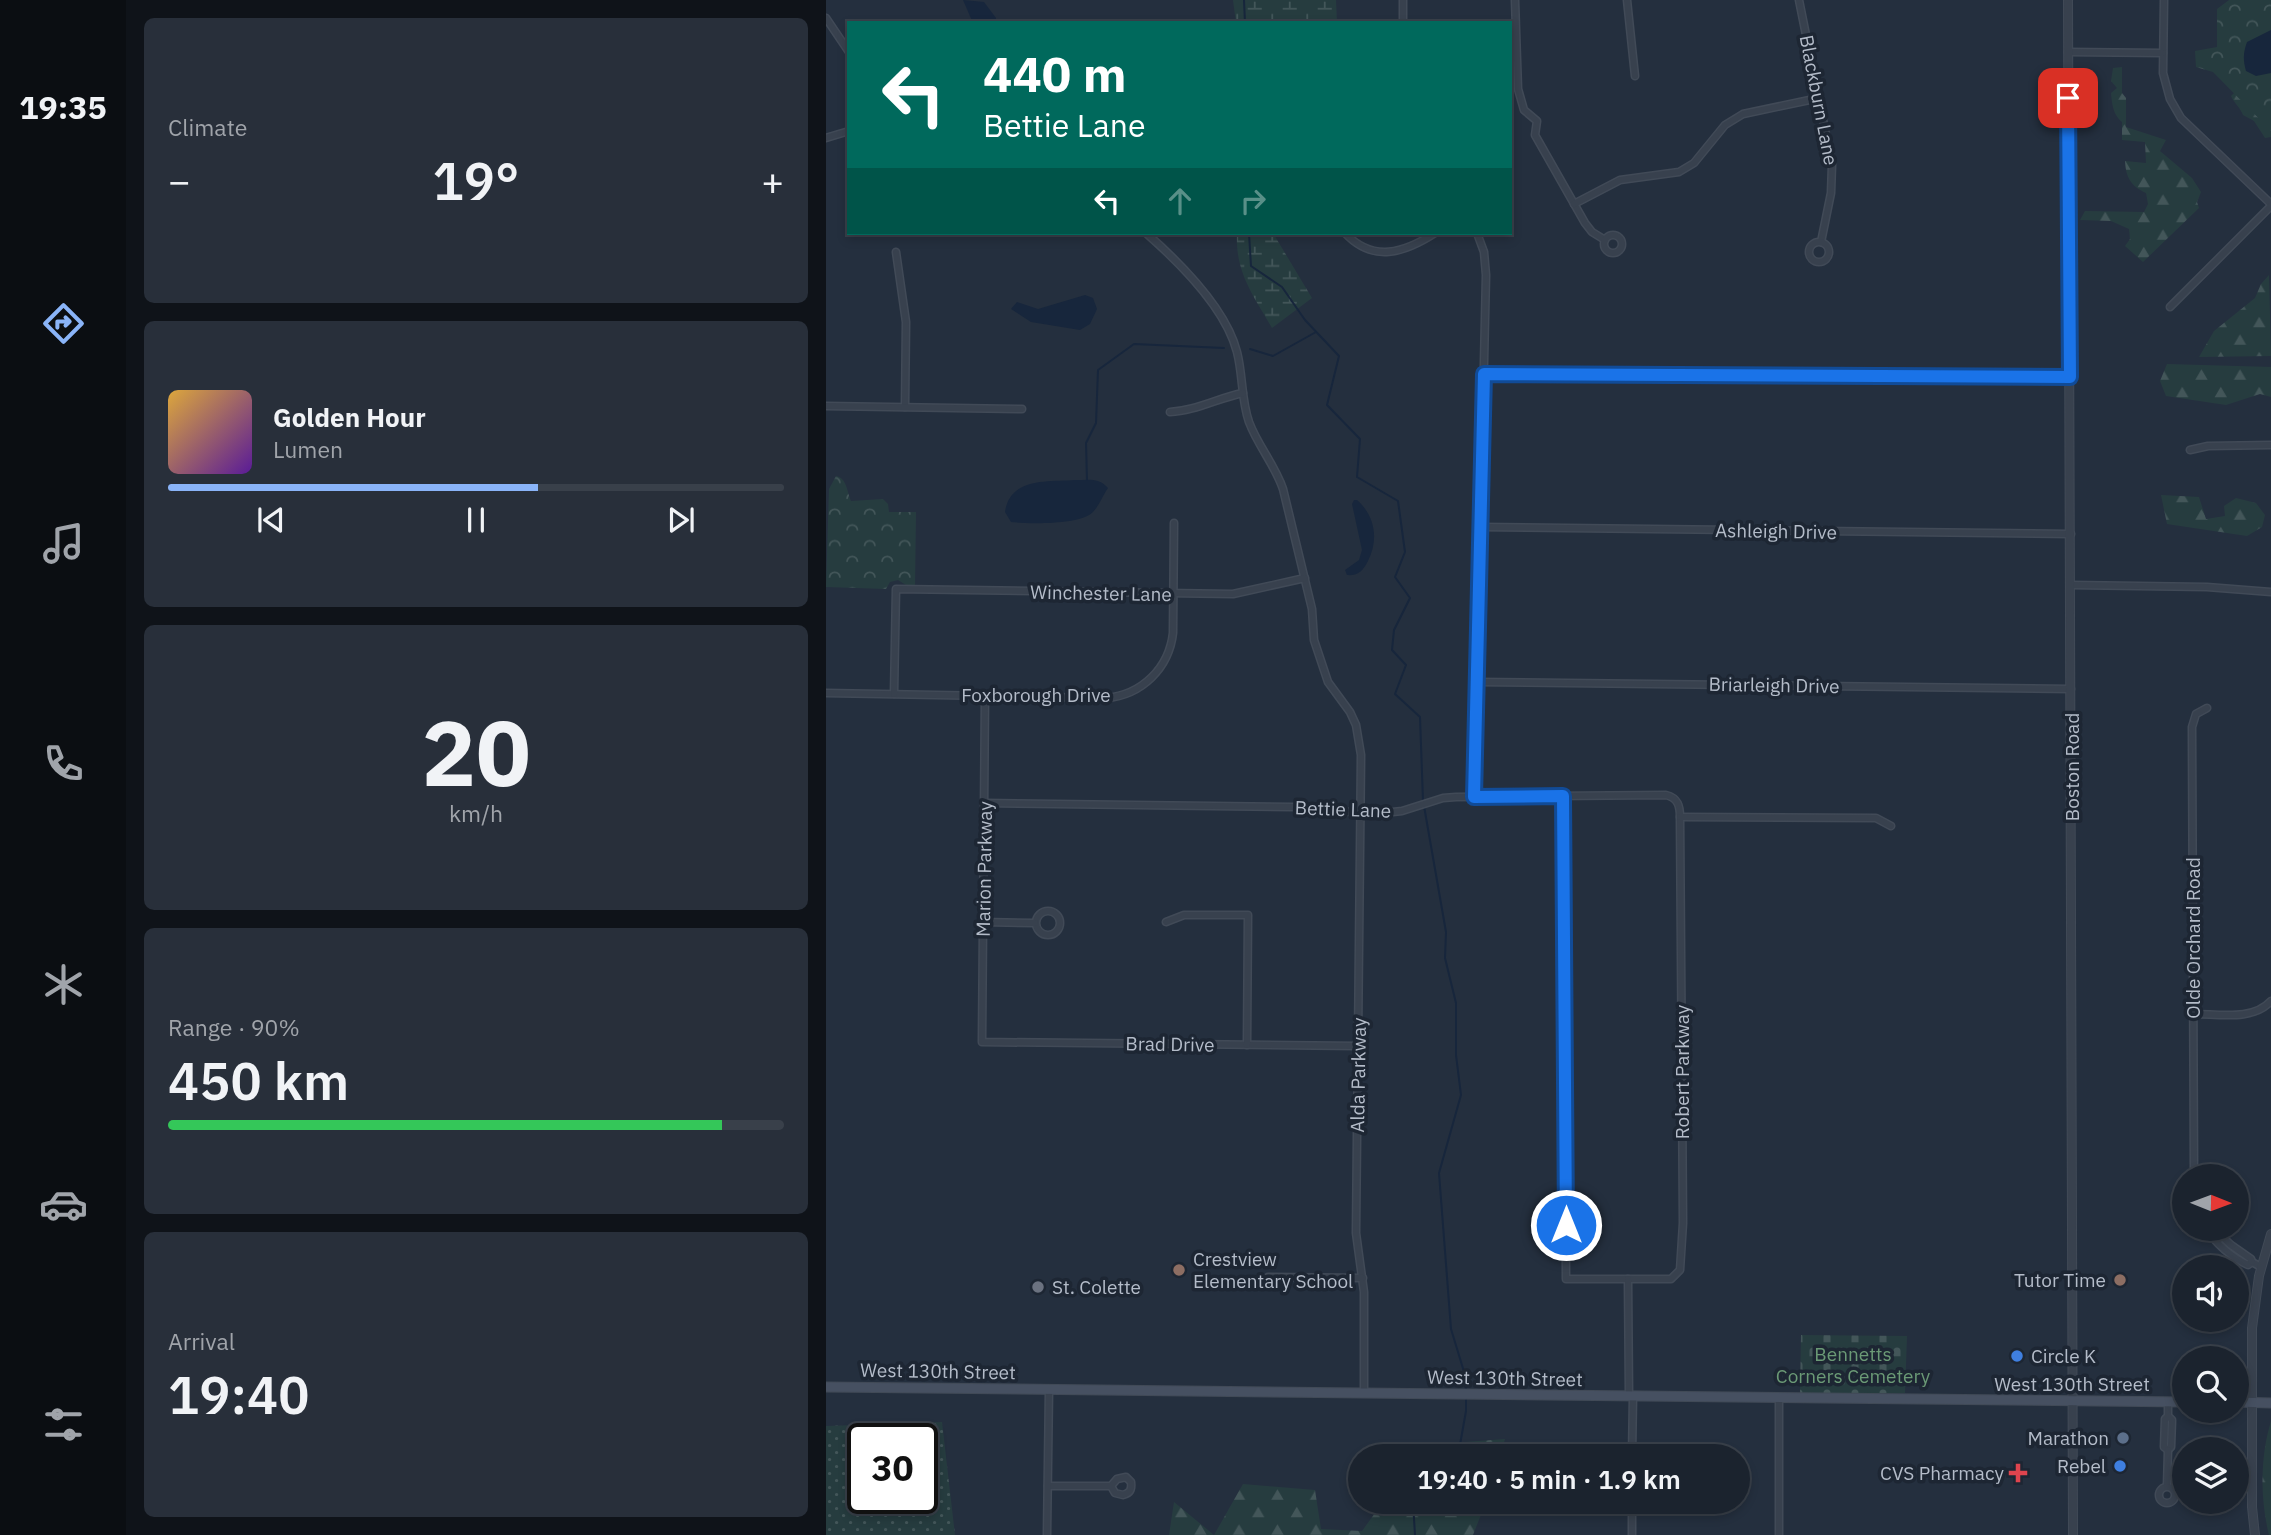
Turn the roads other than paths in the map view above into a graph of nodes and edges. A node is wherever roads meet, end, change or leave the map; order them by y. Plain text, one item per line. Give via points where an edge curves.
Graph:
1 (1403, 0) edge
2 (1515, 0) edge
3 (1627, 0) edge
4 (1800, 0) edge
5 (2068, 0) edge
6 (2164, 0) edge
7 (826, 18) edge
8 (1403, 21) edge
9 (847, 49) edge
10 (2068, 52) junction
11 (2163, 53) junction
12 (1635, 76) dead end
13 (1819, 98) junction
14 (847, 132) edge
15 (826, 138) edge
16 (1574, 204) junction
17 (2271, 205) edge
18 (1148, 235) edge
19 (1348, 235) edge
20 (1432, 235) edge
21 (1478, 235) edge
22 (1605, 240) dead end
23 (1821, 242) dead end
24 (896, 252) dead end
25 (2170, 307) dead end
26 (1484, 374) junction
27 (2070, 377) junction
28 (1243, 393) junction
29 (826, 406) edge
30 (905, 407) junction
31 (1022, 409) dead end
32 (1170, 412) dead end
33 (2271, 445) edge
34 (2190, 450) dead end
35 (1174, 523) dead end
36 (1480, 527) junction
37 (2071, 534) junction
38 (1304, 578) junction
39 (2071, 585) junction
40 (2271, 592) edge
41 (1173, 594) junction
42 (1477, 682) junction
43 (2071, 689) junction
44 (826, 693) edge
45 (894, 694) junction
46 (985, 696) junction
47 (2207, 708) dead end
48 (1563, 796) junction
49 (1474, 797) junction
50 (985, 803) junction
51 (1361, 812) junction
52 (1680, 817) junction
53 (1891, 826) dead end
54 (983, 922) junction
55 (1166, 922) dead end
56 (1035, 923) junction
57 (2271, 1000) edge
58 (2194, 1014) junction
59 (982, 1042) joint
60 (1247, 1045) junction
61 (1358, 1046) junction
62 (2194, 1164) edge
63 (2271, 1234) edge
64 (2217, 1241) edge
65 (2227, 1241) edge
66 (2252, 1262) junction
67 (2261, 1267) junction
68 (1268, 1277) dead end
69 (1363, 1278) junction
70 (1628, 1279) junction
71 (826, 1387) edge
72 (1049, 1390) junction
73 (1364, 1393) junction
74 (1631, 1396) junction
75 (1779, 1398) junction
76 (2074, 1402) junction
77 (2168, 1402) junction
78 (2172, 1402) edge
79 (2249, 1402) edge
80 (2253, 1402) junction
81 (2271, 1403) edge
82 (1632, 1444) edge
83 (1048, 1486) junction
84 (1111, 1486) dead end
85 (2167, 1486) dead end
86 (1632, 1514) edge
87 (1047, 1535) edge
88 (1632, 1535) edge
89 (1779, 1535) edge
90 (2073, 1535) edge
91 (2255, 1535) edge

1 - 8 street
2 - 16 street via 1518,89 1524,110 1537,121 1535,135
3 - 12 street
4 - 13 street, Blackburn Lane
5 - 10 street, Boston Road
6 - 11 street
7 - 9 street
10 - 11 street
10 - 27 street, Boston Road
11 - 17 street via 2166,86 2182,118
13 - 16 street via 1744,114 1722,127 1697,160 1679,172 1620,180
13 - 23 street, Blackburn Lane via 1833,172
14 - 15 street
16 - 22 street via 1590,229
17 - 25 street
18 - 28 street, Alda Parkway via 1189,275 1226,325 1236,348
19 - 20 street via 1366,248 1388,252 1407,249
21 - 26 street via 1486,271
24 - 30 street via 906,322
26 - 27 street
26 - 36 street
27 - 37 street, Boston Road
28 - 32 street
28 - 38 street, Alda Parkway via 1250,425 1283,489
29 - 30 street
30 - 31 street
33 - 34 street
35 - 41 street, Foxborough Drive
36 - 37 street, Ashleigh Drive
36 - 42 street
37 - 39 street, Boston Road
38 - 41 street, Winchester Lane via 1240,594
38 - 51 street, Alda Parkway via 1324,674 1358,732
39 - 40 street
39 - 43 street, Boston Road
41 - 45 street, Winchester Lane via 896,589
41 - 46 street, Foxborough Drive via 1169,652 1157,672 1135,690 1106,698
42 - 43 street, Briarleigh Drive
42 - 49 street
43 - 76 street, Boston Road
44 - 45 street, Foxborough Drive
45 - 46 street, Foxborough Drive
46 - 50 street, Marion Parkway
47 - 58 street, Olde Orchard Road via 2195,716 2192,727
48 - 49 street, Bettie Lane
48 - 52 street, Bettie Lane via 1666,795 1678,802
48 - 70 street, Robert Parkway via 1566,1279
49 - 51 street, Bettie Lane via 1443,798 1388,813
50 - 51 street, Bettie Lane
50 - 54 street, Marion Parkway
51 - 61 street, Alda Parkway
52 - 53 street via 1876,818
52 - 70 street, Robert Parkway via 1680,1270 1671,1279
54 - 56 street
54 - 59 street, Marion Parkway
55 - 60 street via 1184,915 1248,915
56 - 56 street via 1046,936 1061,924 1056,913 1048,911
57 - 58 street via 2251,1013
58 - 62 street, Olde Orchard Road
59 - 60 street, Brad Drive
60 - 61 street, Brad Drive
61 - 69 street, Alda Parkway via 1356,1233
63 - 67 street
64 - 66 street via 2243,1263
65 - 66 street
66 - 67 street
67 - 80 street via 2252,1328
68 - 69 street
69 - 73 street, Alda Parkway
70 - 74 street
71 - 72 main road, West 130th Street
72 - 73 main road, West 130th Street
72 - 83 street
73 - 74 main road, West 130th Street
74 - 75 main road, West 130th Street
74 - 82 street
75 - 76 main road, West 130th Street
75 - 89 street
76 - 77 main road, West 130th Street
76 - 90 street, Boston Road
77 - 78 main road, West 130th Street
77 - 85 street
79 - 80 main road
80 - 81 main road
80 - 91 street
83 - 84 street
83 - 87 street
86 - 88 street

